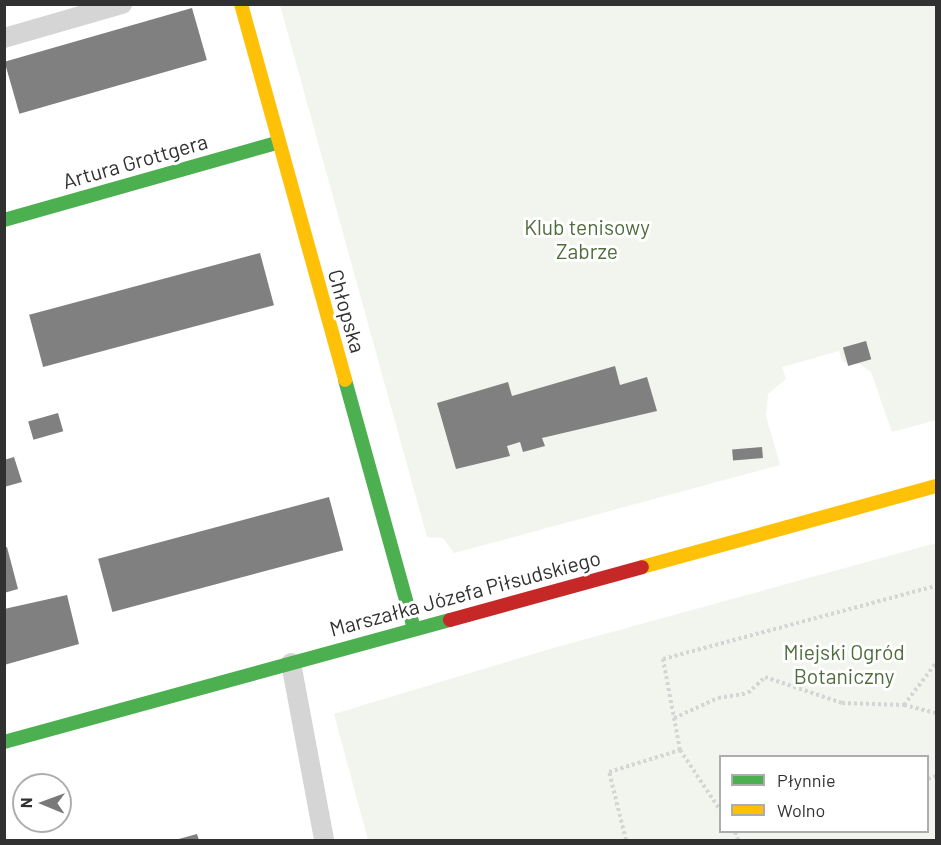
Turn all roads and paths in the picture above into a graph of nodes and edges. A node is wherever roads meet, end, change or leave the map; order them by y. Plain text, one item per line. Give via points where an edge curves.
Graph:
1 (122, 4) edge
2 (241, 4) edge
3 (4, 38) edge
4 (277, 143) junction
5 (4, 220) edge
6 (936, 486) edge
7 (936, 586) edge
8 (414, 629) junction
9 (291, 663) junction
10 (936, 663) edge
11 (904, 705) junction
12 (936, 713) edge
13 (674, 718) junction
14 (4, 742) edge
15 (680, 750) junction
16 (719, 808) edge
17 (324, 840) edge
18 (626, 840) edge

1 - 3 lane
2 - 4 street, Chłopska
4 - 5 street, Artura Grottgera
4 - 8 street, Chłopska
6 - 8 street, Marszałka Józefa Piłsudskiego
7 - 13 path via 663,659
8 - 9 street, Marszałka Józefa Piłsudskiego
9 - 14 street, Marszałka Józefa Piłsudskiego
9 - 17 lane
10 - 11 path
11 - 12 path
11 - 13 path via 842,703 765,677 748,693 718,698
13 - 15 path
15 - 16 path
15 - 18 path via 609,772

